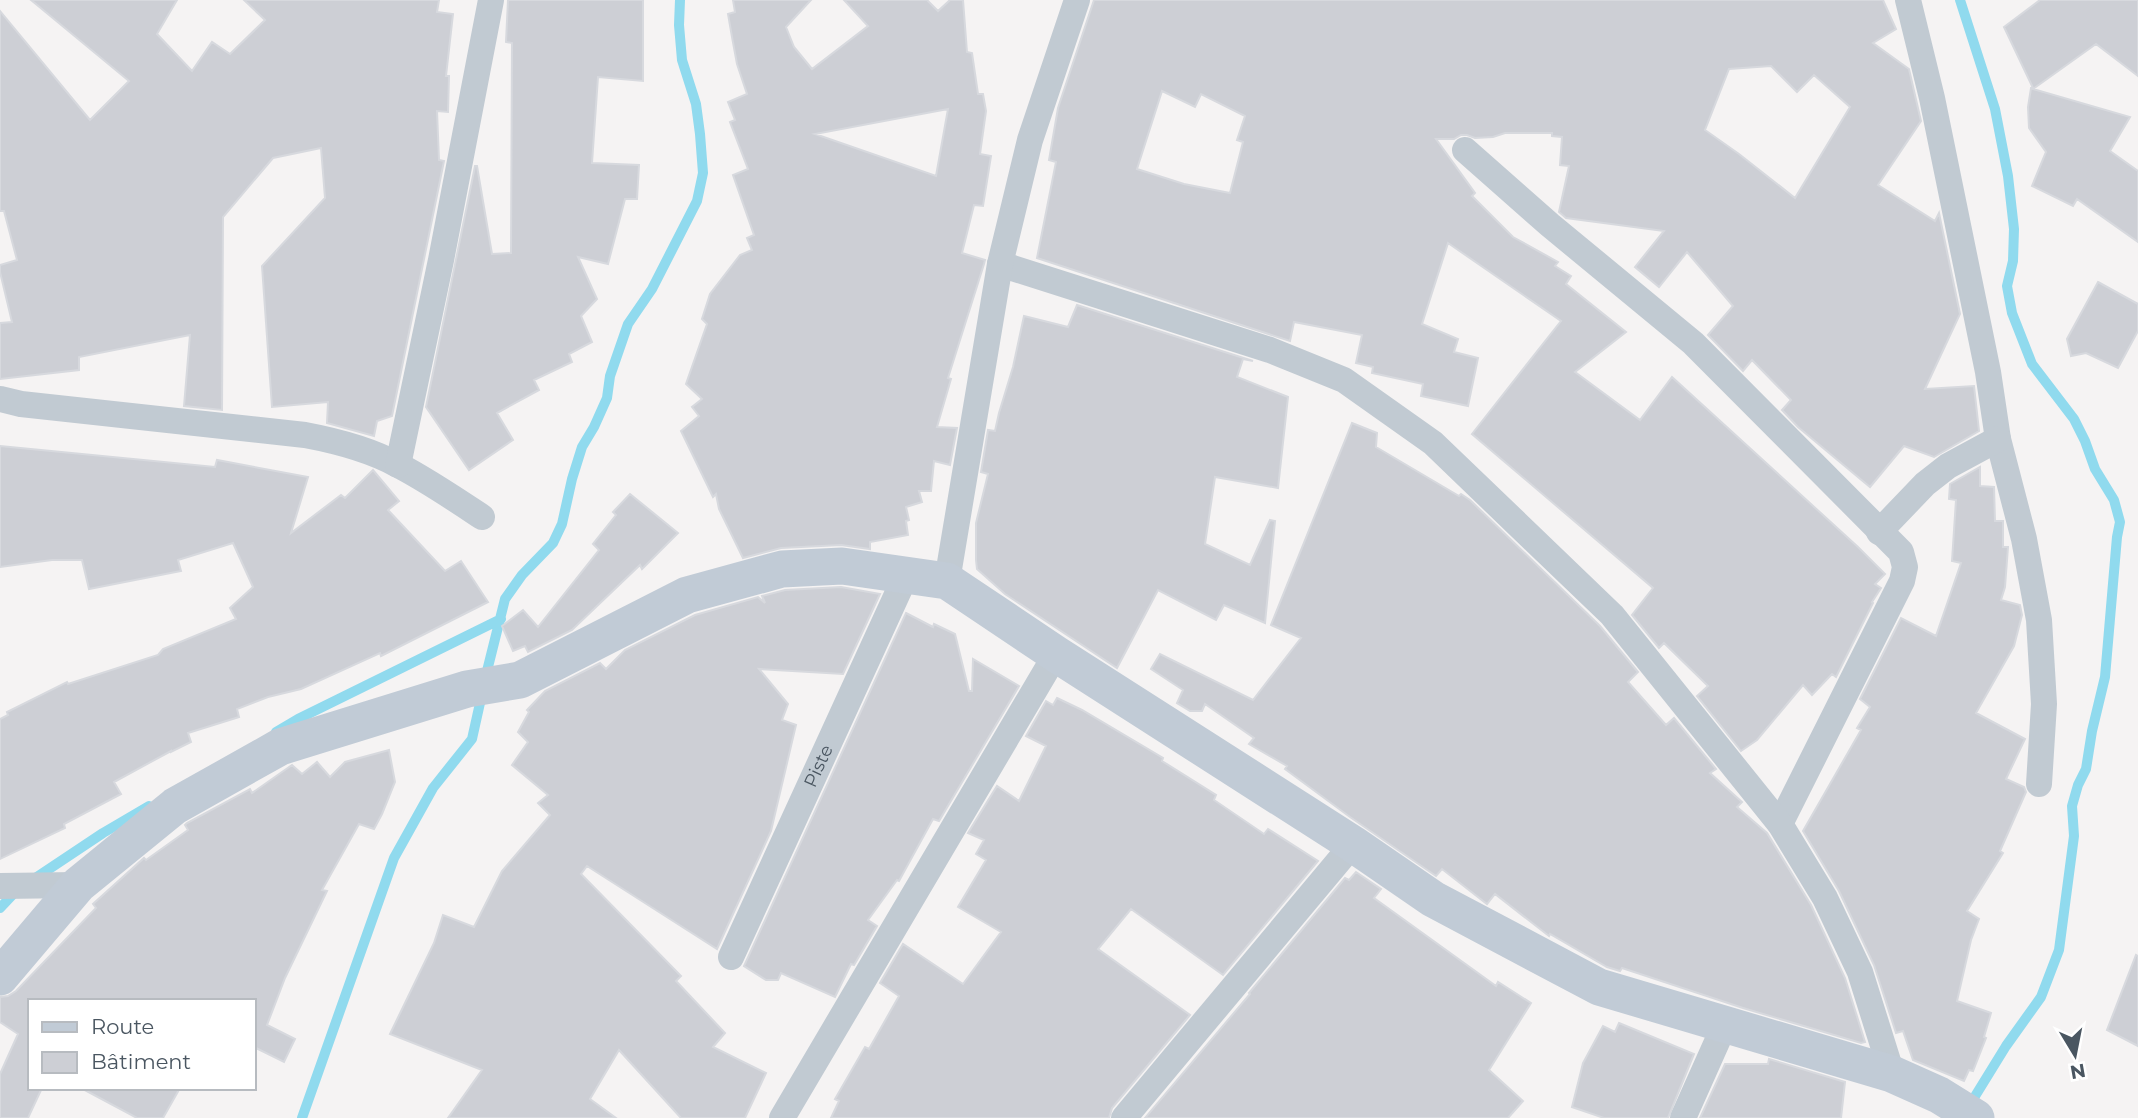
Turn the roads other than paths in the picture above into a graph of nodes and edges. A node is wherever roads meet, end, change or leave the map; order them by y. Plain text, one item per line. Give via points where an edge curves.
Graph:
1 (491, 0) edge
2 (1077, 0) edge
3 (1908, 0) edge
4 (1465, 150) dead end
5 (1000, 264) junction
6 (0, 399) edge
7 (1998, 439) junction
8 (398, 465) junction
9 (482, 517) dead end
10 (1880, 531) junction
11 (906, 575) junction
12 (947, 581) junction
13 (1056, 654) junction
14 (2039, 784) dead end
15 (1780, 824) junction
16 (1353, 844) junction
17 (78, 885) junction
18 (0, 886) edge
19 (731, 957) dead end
20 (0, 977) edge
21 (1725, 1024) junction
22 (1892, 1074) junction
23 (782, 1118) edge
24 (1124, 1118) edge
25 (1683, 1118) edge
26 (1976, 1118) edge

1 - 8 street
2 - 5 street via 1030,139
3 - 7 street via 1933,98
4 - 10 street via 1693,343
5 - 12 street
5 - 15 street via 1270,350 1344,380 1433,443 1612,615
6 - 8 street via 305,435
7 - 10 street via 1948,466
7 - 14 street via 2039,620 2044,704
8 - 9 street
10 - 15 street via 1900,552 1905,567 1902,581
11 - 12 main road
11 - 17 main road via 842,566 758,575 687,595 520,680 467,689 280,747 175,806
11 - 19 street, Piste
12 - 13 main road
13 - 16 main road
13 - 23 street
15 - 22 street via 1825,898 1860,972
16 - 21 main road via 1433,898 1599,987
16 - 24 street
17 - 18 street
17 - 20 main road
21 - 22 main road
21 - 25 street
22 - 26 main road

